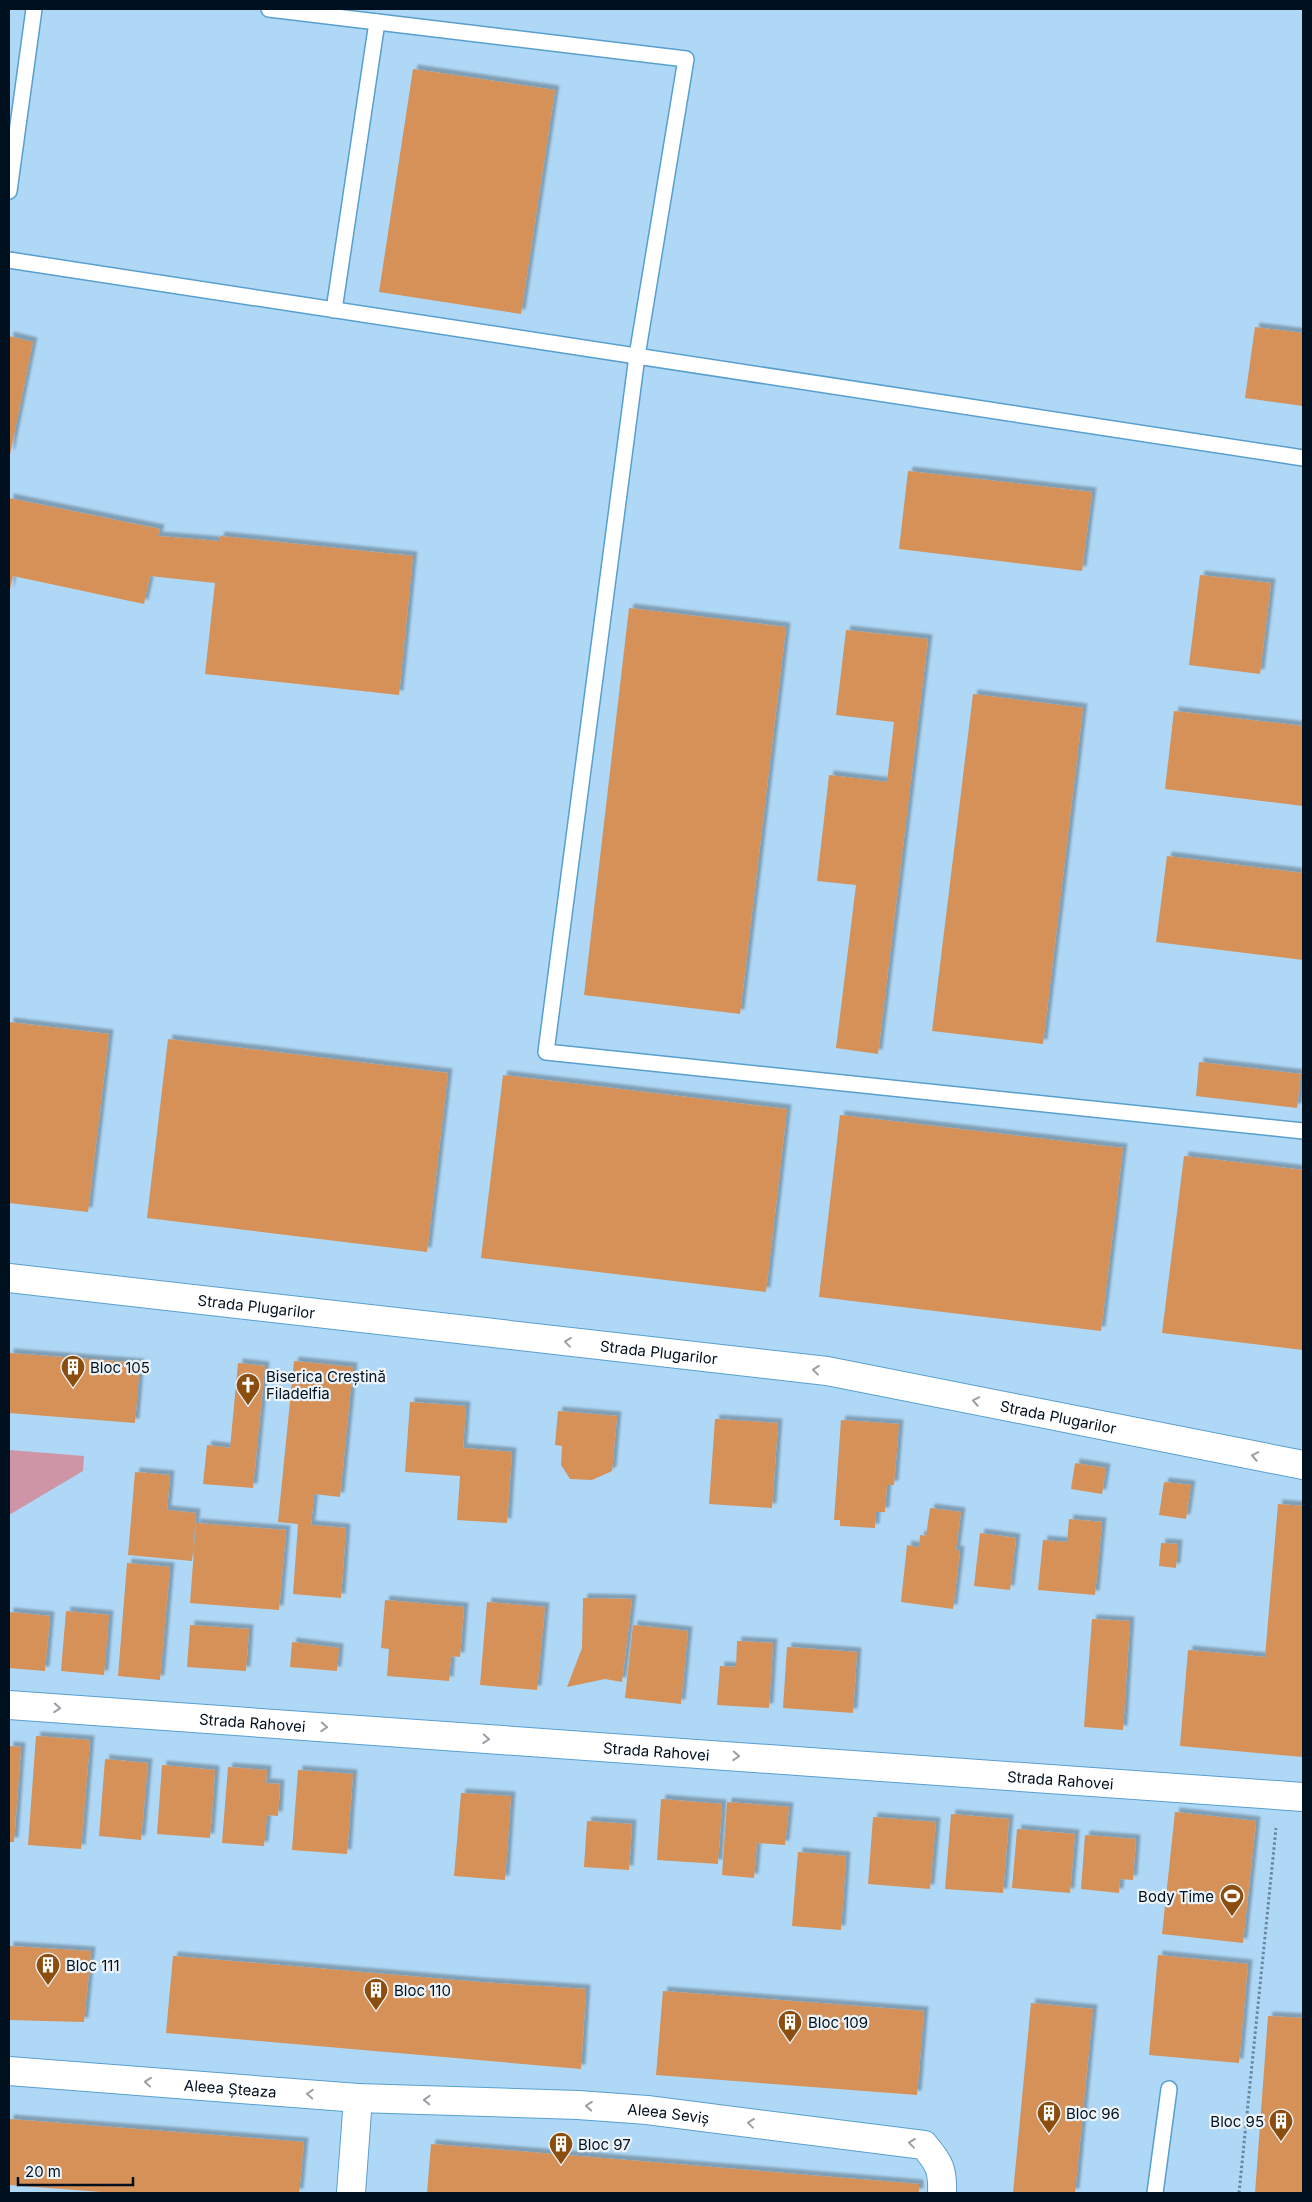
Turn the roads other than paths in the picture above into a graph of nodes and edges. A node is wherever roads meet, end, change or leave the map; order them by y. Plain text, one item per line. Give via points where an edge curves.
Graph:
1 (34, 9) edge
2 (269, 9) edge
3 (377, 22) junction
4 (9, 191) edge
5 (9, 260) edge
6 (334, 310) junction
7 (637, 356) junction
8 (1303, 458) edge
9 (1303, 1131) edge
10 (9, 1278) edge
11 (1303, 1466) edge
12 (9, 1705) edge
13 (1291, 1796) edge
14 (9, 2071) edge
15 (1168, 2089) dead end
16 (358, 2098) junction
17 (351, 2193) edge
18 (942, 2193) edge
19 (1155, 2193) edge

1 - 4 lane
2 - 3 lane
3 - 6 lane
3 - 7 lane via 686,58
5 - 6 lane
6 - 7 lane
7 - 8 lane
7 - 9 lane via 546,1052
11 -> 10 street, Strada Plugarilor via 827,1371
12 -> 13 street, Strada Rahovei
16 -> 14 street, Aleea Șteaza
15 - 19 lane
16 - 17 street
18 -> 16 street, Aleea Seviș via 938,2161 924,2145 648,2110

